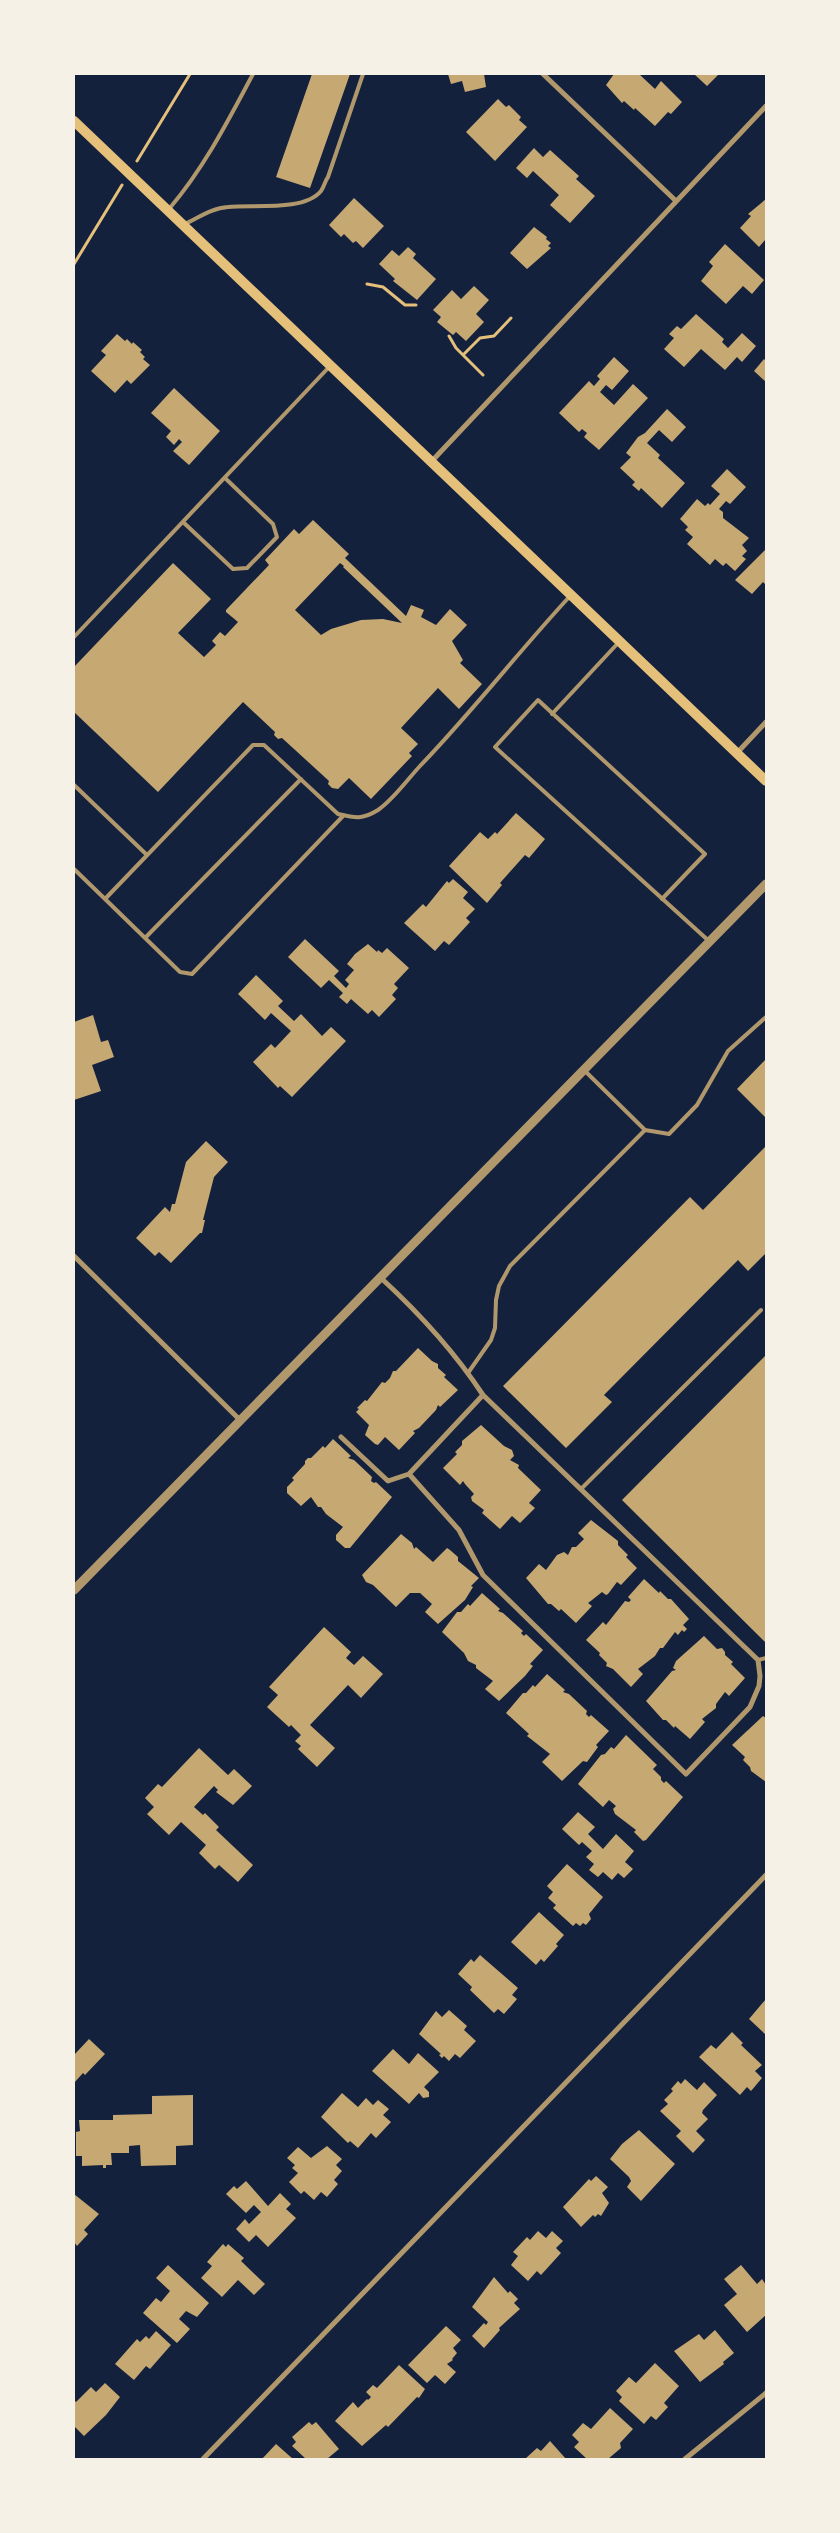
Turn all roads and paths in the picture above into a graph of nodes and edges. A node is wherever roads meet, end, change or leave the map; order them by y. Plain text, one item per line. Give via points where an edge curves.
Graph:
1 (253, 74) edge
2 (363, 74) edge
3 (542, 74) edge
4 (766, 106) edge
5 (74, 120) edge
6 (676, 201) junction
7 (167, 210) junction
8 (184, 225) junction
9 (367, 284) dead end
10 (416, 305) dead end
11 (511, 318) dead end
12 (449, 336) dead end
13 (462, 355) junction
14 (330, 366) junction
15 (483, 375) dead end
16 (431, 462) junction
17 (225, 478) junction
18 (183, 522) junction
19 (571, 595) junction
20 (74, 637) edge
21 (619, 642) junction
22 (552, 714) junction
23 (766, 722) edge
24 (736, 754) junction
25 (301, 779) junction
26 (766, 781) edge
27 (74, 785) edge
28 (344, 815) junction
29 (147, 855) junction
30 (74, 869) edge
31 (766, 884) edge
32 (105, 899) junction
33 (662, 899) junction
34 (145, 938) junction
35 (710, 942) junction
36 (766, 1016) edge
37 (584, 1070) junction
38 (644, 1130) junction
39 (74, 1256) edge
40 (381, 1278) junction
41 (761, 1310) dead end
42 (468, 1372) junction
43 (483, 1395) junction
44 (241, 1421) junction
45 (341, 1437) dead end
46 (409, 1474) junction
47 (580, 1489) junction
48 (74, 1590) edge
49 (766, 1658) edge
50 (758, 1660) junction
51 (766, 1875) edge
52 (766, 2393) edge
53 (204, 2459) edge
54 (685, 2459) edge

1 - 7 lane via 209,154 189,185
2 - 8 lane via 328,177 313,198 278,205 216,209
3 - 6 street
4 - 6 street
5 - 7 main road
6 - 16 street
7 - 8 main road
8 - 14 main road
9 - 10 path via 383,287 405,305
11 - 13 path via 494,336 480,338
12 - 13 path
13 - 15 path
14 - 16 main road
14 - 17 lane
16 - 19 main road
17 - 18 lane
17 - 18 lane via 273,524 277,537 247,568 233,569
18 - 20 lane
19 - 21 main road
19 - 28 lane via 525,644 457,728 378,810 357,819
21 - 22 lane
21 - 24 main road
22 - 33 lane via 705,854
22 - 33 lane via 538,700 495,747
23 - 24 street
24 - 26 main road
25 - 28 lane via 338,814
25 - 29 lane via 264,745 253,745
25 - 34 lane
27 - 29 lane
28 - 34 lane via 192,974 180,972
29 - 32 lane
30 - 32 lane
31 - 35 street
32 - 34 lane
33 - 35 lane
35 - 37 street
36 - 38 lane via 728,1052 697,1105 669,1134
37 - 38 lane
37 - 40 street
38 - 42 lane via 510,1266 499,1286 491,1340
39 - 44 street
40 - 42 street via 430,1326
40 - 44 street
41 - 47 lane
42 - 43 street
43 - 46 street
43 - 47 street
44 - 48 street
45 - 46 street via 388,1481
46 - 50 street via 458,1530 483,1575 686,1774 750,1707 759,1686
47 - 50 street
49 - 50 lane
51 - 53 street
52 - 54 street

